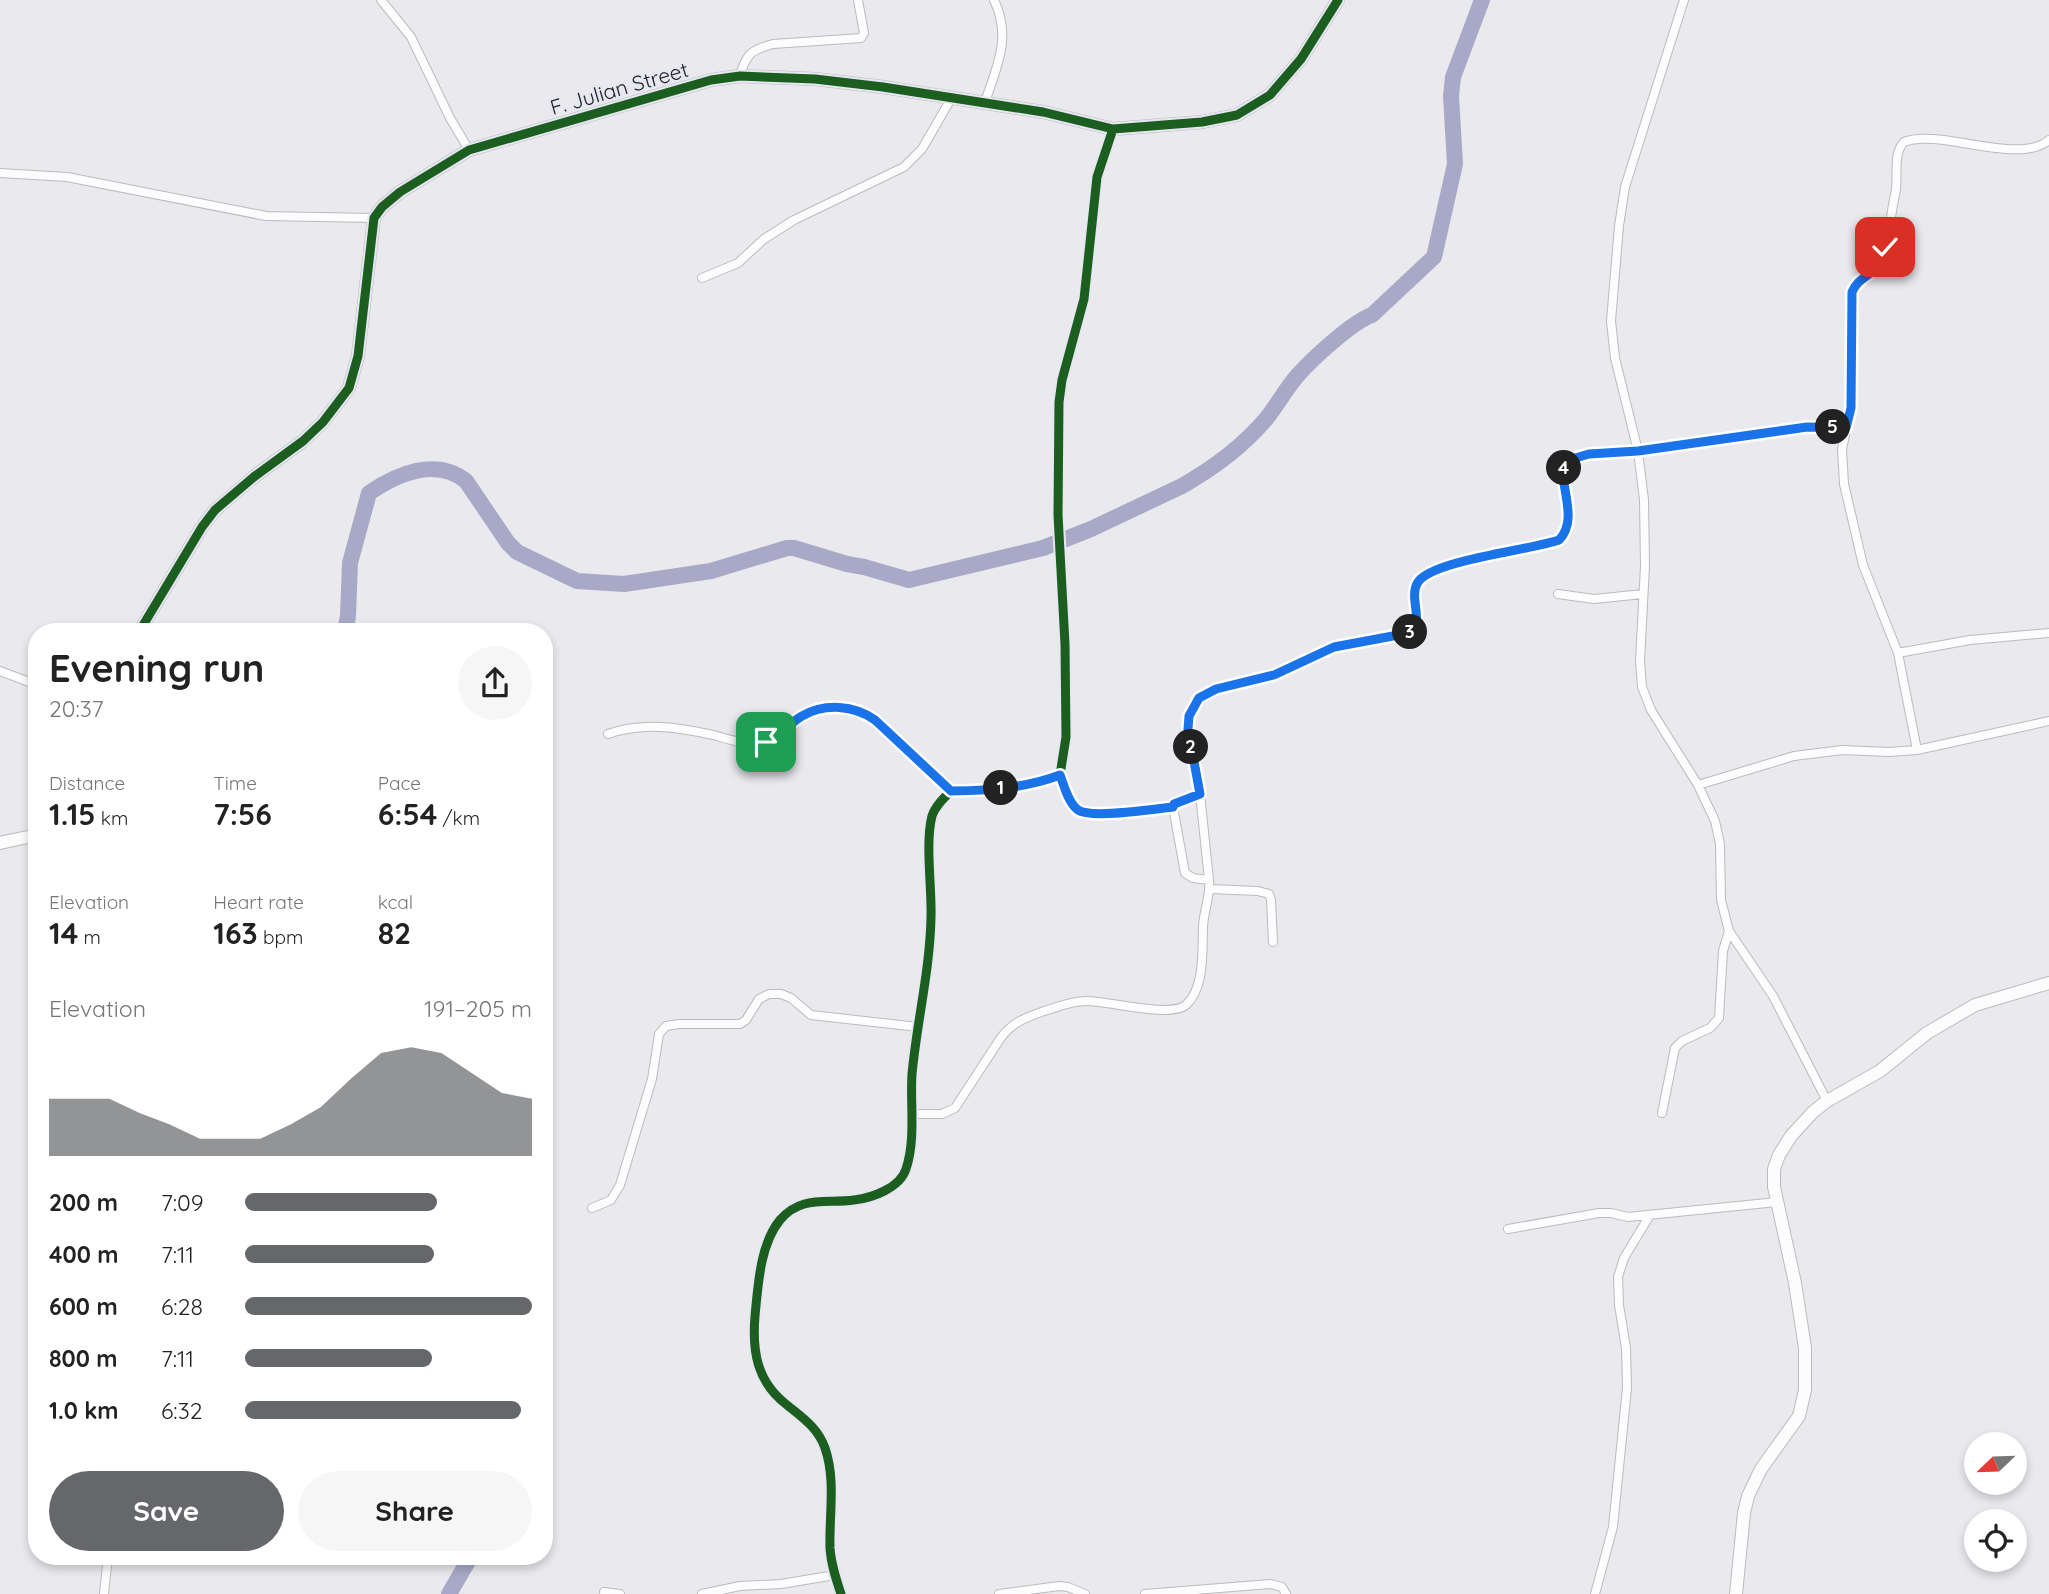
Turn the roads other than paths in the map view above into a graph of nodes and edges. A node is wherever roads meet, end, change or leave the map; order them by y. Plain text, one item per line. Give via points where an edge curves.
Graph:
1 (381, 0) edge
2 (858, 0) edge
3 (994, 0) edge
4 (1338, 0) edge
5 (1684, 0) edge
6 (740, 76) junction
7 (953, 97) junction
8 (985, 102) junction
9 (1114, 129) junction
10 (2049, 140) edge
11 (469, 150) junction
12 (0, 173) edge
13 (374, 218) junction
14 (702, 278) dead end
15 (1846, 428) junction
16 (1638, 451) junction
17 (1558, 594) dead end
18 (1643, 594) junction
19 (144, 623) edge
20 (2049, 633) edge
21 (1898, 653) junction
22 (0, 671) edge
23 (28, 682) edge
24 (2049, 721) edge
25 (608, 734) dead end
26 (1917, 750) junction
27 (1060, 775) junction
28 (1698, 785) junction
29 (951, 791) junction
30 (1200, 794) junction
31 (1173, 807) junction
32 (28, 837) edge
33 (0, 843) edge
34 (1210, 885) junction
35 (1729, 931) junction
36 (1273, 942) dead end
37 (2049, 982) edge
38 (918, 1027) junction
39 (1827, 1101) junction
40 (1662, 1113) dead end
41 (912, 1114) junction
42 (1777, 1202) junction
43 (592, 1208) dead end
44 (1650, 1215) junction
45 (1508, 1229) dead end
46 (107, 1565) edge
47 (835, 1575) junction
48 (604, 1592) dead end
49 (104, 1594) edge
50 (620, 1594) edge
51 (702, 1594) edge
52 (841, 1594) edge
53 (999, 1594) edge
54 (1085, 1594) edge
55 (1145, 1594) edge
56 (1286, 1594) edge
57 (1595, 1594) edge
58 (1736, 1594) edge

1 - 11 street via 411,37
2 - 6 street via 863,36 761,47 744,59
3 - 8 street via 1003,40
4 - 9 street, F. Julian Street via 1301,59 1270,95 1237,115
5 - 16 street via 1625,187 1612,294 1612,341
6 - 7 street, F. Julian Street via 816,79
6 - 11 street, F. Julian Street via 711,80
7 - 8 street, F. Julian Street
7 - 14 street via 922,149 904,167 794,220 738,263
8 - 9 street, F. Julian Street
9 - 27 street via 1097,177 1084,299 1062,380 1057,432 1066,737
10 - 15 street via 2031,148 1915,139 1901,144 1883,256 1852,292 1851,408
11 - 13 street, F. Julian Street via 401,192
12 - 13 street via 67,177 266,216
13 - 19 street via 358,356 340,404 313,432 215,510
15 - 16 street via 1800,428
15 - 21 street via 1842,463 1856,545
16 - 18 street via 1644,500
16 - 30 street via 1572,459 1563,472 1568,518 1561,538 1467,561 1423,578 1416,589 1416,625 1409,633 1334,647 1274,675 1216,689 1199,698 1188,729
17 - 18 street via 1594,599
18 - 28 street via 1642,687
20 - 21 street
21 - 26 street
22 - 23 street
24 - 26 street
25 - 29 street via 646,726 758,744 775,739 811,712 840,707 875,720
26 - 28 street via 1815,752
27 - 29 street via 1011,788
27 - 31 street via 1073,804 1083,813
28 - 35 street via 1718,832 1721,900
29 - 38 street via 931,820 930,948
30 - 31 street
30 - 34 street
31 - 34 street via 1183,868 1192,878
32 - 33 street
34 - 36 street via 1269,894
34 - 41 street via 1199,977 1182,1007 1163,1010 1073,1002 1019,1020 1000,1038 955,1108 942,1114
35 - 39 street via 1773,996
35 - 40 street via 1718,1018 1710,1028 1675,1048
37 - 39 street via 2000,996 1953,1017 1880,1071
38 - 41 street
38 - 43 street via 811,1015 791,999 775,994 759,999 740,1024 666,1026 659,1034 652,1079 620,1185 611,1200
39 - 42 street via 1801,1123 1779,1155 1773,1177
41 - 47 street via 909,1153 901,1178 865,1198 812,1201 789,1211 765,1251 754,1346 757,1365 774,1394 810,1423 825,1447 831,1476 830,1549
42 - 44 street
42 - 58 street via 1805,1348 1805,1390 1799,1416 1761,1469 1748,1496
44 - 45 street via 1600,1213
44 - 57 street via 1618,1277 1627,1388 1613,1528
46 - 49 street
47 - 51 street
47 - 52 street
48 - 50 street
53 - 54 street via 1059,1586
55 - 56 street via 1269,1584 1282,1587

